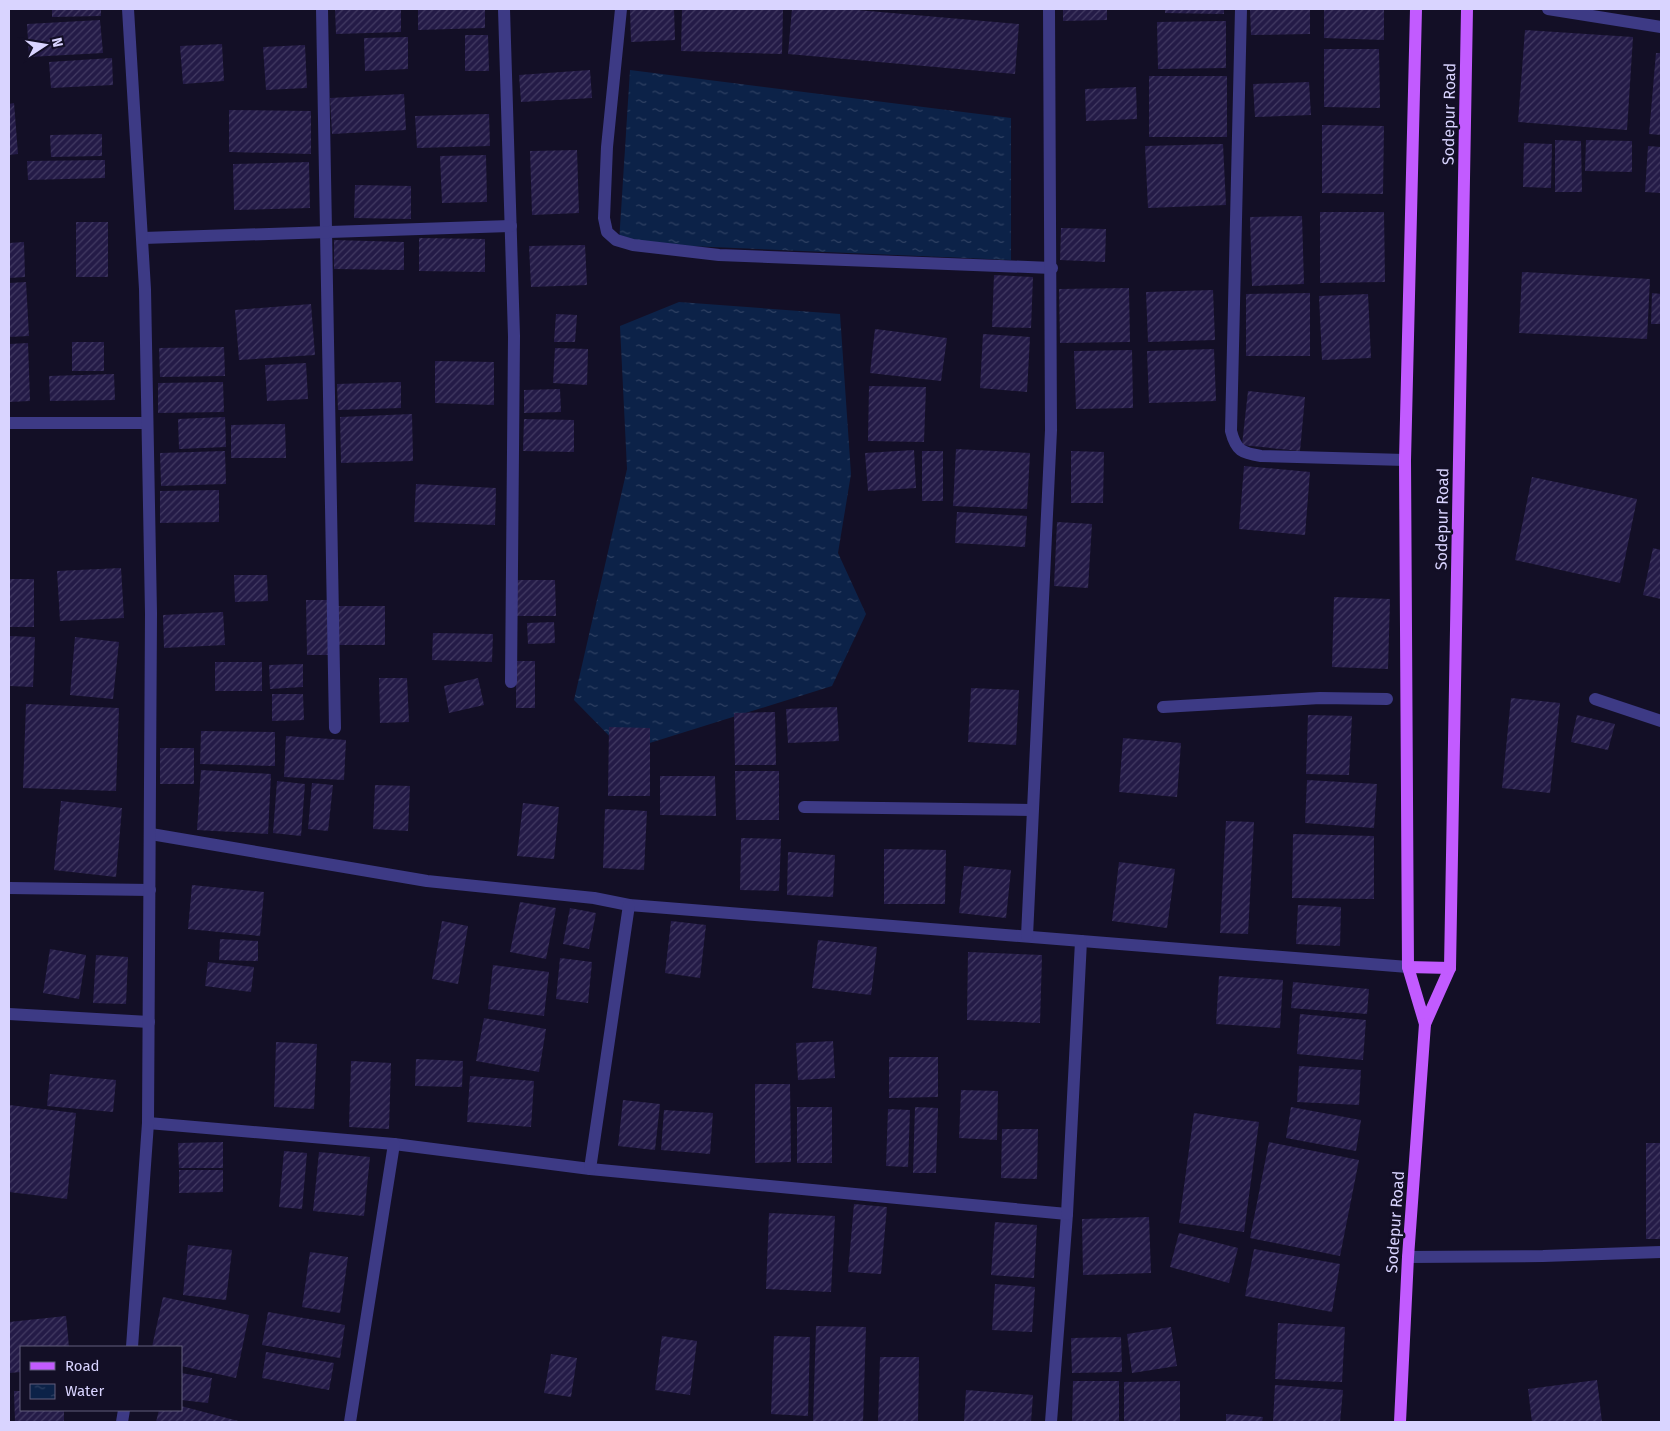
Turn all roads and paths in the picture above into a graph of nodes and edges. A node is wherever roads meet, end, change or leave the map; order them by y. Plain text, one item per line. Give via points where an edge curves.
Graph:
1 (128, 9) edge
2 (322, 9) edge
3 (504, 9) edge
4 (621, 9) edge
5 (1049, 9) edge
6 (1241, 9) edge
7 (1416, 9) edge
8 (1467, 9) edge
9 (1548, 9) edge
10 (1661, 27) edge
11 (511, 226) junction
12 (325, 232) junction
13 (143, 238) junction
14 (1052, 268) junction
15 (9, 423) edge
16 (147, 423) junction
17 (1405, 460) junction
18 (512, 682) dead end
19 (1387, 699) dead end
20 (1595, 699) dead end
21 (1163, 707) dead end
22 (1661, 721) edge
23 (335, 728) dead end
24 (804, 807) dead end
25 (1032, 810) junction
26 (151, 834) junction
27 (9, 888) edge
28 (150, 890) junction
29 (629, 905) junction
30 (1027, 936) junction
31 (1080, 941) junction
32 (1408, 967) junction
33 (1450, 968) junction
34 (9, 1014) edge
35 (149, 1022) junction
36 (1426, 1024) junction
37 (148, 1123) junction
38 (394, 1144) junction
39 (590, 1169) junction
40 (1068, 1214) junction
41 (1661, 1252) edge
42 (1408, 1257) junction
43 (132, 1346) edge
44 (350, 1422) edge
45 (1051, 1422) edge
46 (1400, 1422) edge

1 - 13 street
2 - 12 street
3 - 11 street
4 - 14 street via 604,218 608,232 616,240 633,246 719,255
5 - 14 street
6 - 17 street via 1231,431 1235,444 1244,453 1261,456
7 - 17 main road, Sodepur Road
8 - 33 main road, Sodepur Road
9 - 10 street
11 - 12 street
11 - 18 street via 514,336
12 - 13 street
12 - 23 street
13 - 16 street
14 - 25 street via 1051,430
15 - 16 street
16 - 26 street
17 - 32 main road, Sodepur Road
19 - 21 street via 1320,698
20 - 22 street
24 - 25 street
25 - 30 street
26 - 28 street
26 - 29 street via 427,881 594,898
27 - 28 street
28 - 35 street
29 - 30 street
29 - 39 street
30 - 31 street
31 - 32 street
31 - 40 street
32 - 33 main road
32 - 36 main road, Sodepur Road
33 - 36 main road, Sodepur Road
34 - 35 street
35 - 37 street
36 - 42 main road, Sodepur Road
37 - 38 street
37 - 43 street
38 - 39 street
38 - 44 street
39 - 40 street
40 - 45 street
41 - 42 street
42 - 46 main road, Sodepur Road

